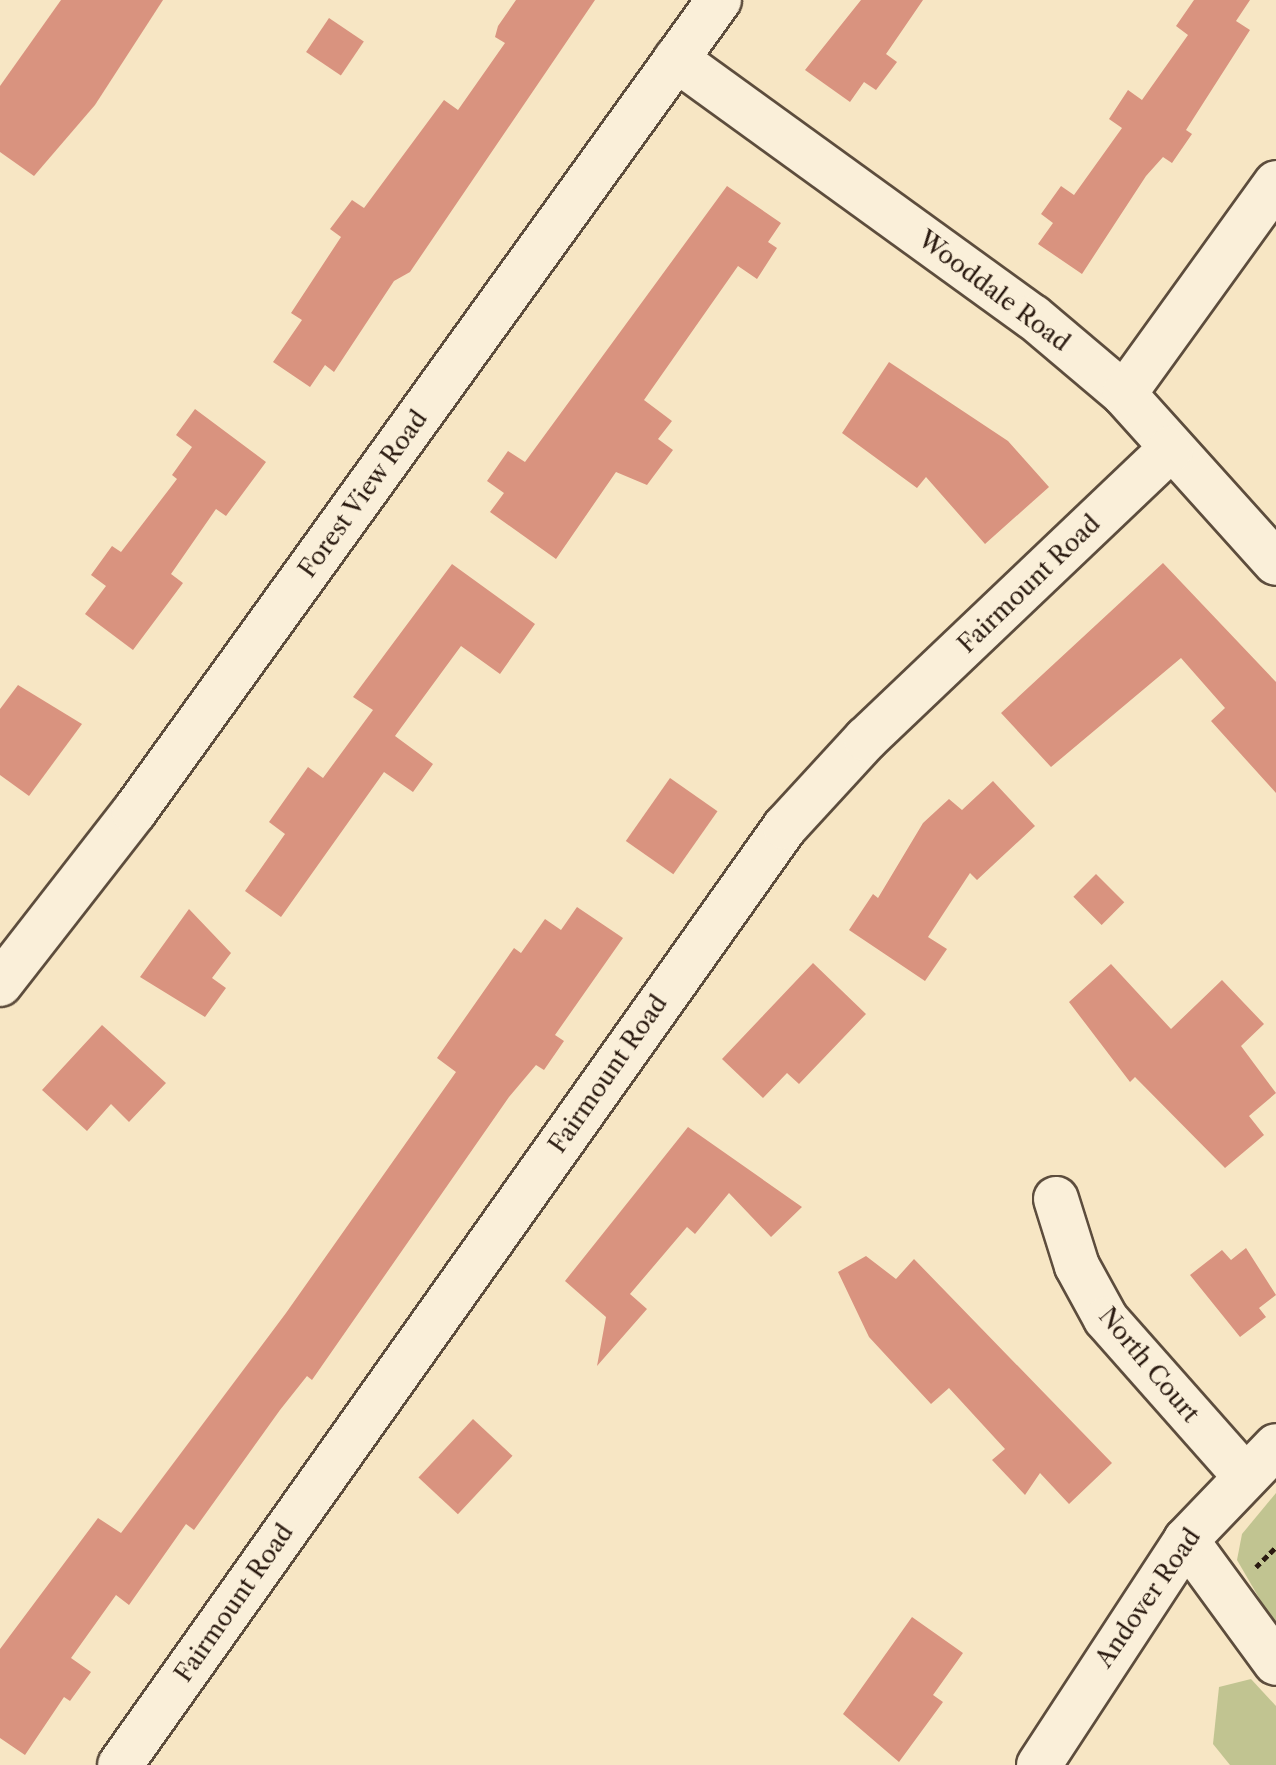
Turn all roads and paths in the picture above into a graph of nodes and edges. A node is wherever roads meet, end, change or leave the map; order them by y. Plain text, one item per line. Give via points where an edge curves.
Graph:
1 (719, 0) edge
2 (676, 59) junction
3 (1276, 183) edge
4 (1124, 394) junction
5 (1172, 448) junction
6 (1276, 563) edge
7 (0, 984) edge
8 (1056, 1199) dead end
9 (1276, 1446) edge
10 (1244, 1475) junction
11 (1186, 1540) junction
12 (1276, 1547) edge
13 (1246, 1576) dead end
14 (1276, 1663) edge
15 (120, 1765) edge
16 (1039, 1765) edge

1 - 2 street, Forest View Road
2 - 4 street, Wooddale Road via 1033,317
2 - 7 street, Forest View Road via 134,812
3 - 4 street
4 - 5 street, Wooddale Road
5 - 6 street, Wooddale Road
5 - 15 street, Fairmount Road via 866,739 785,827
8 - 10 street, North Court via 1077,1266 1106,1319
9 - 10 street, Andover Road
10 - 11 street, Andover Road
11 - 14 street
11 - 16 street, Andover Road
12 - 13 path

